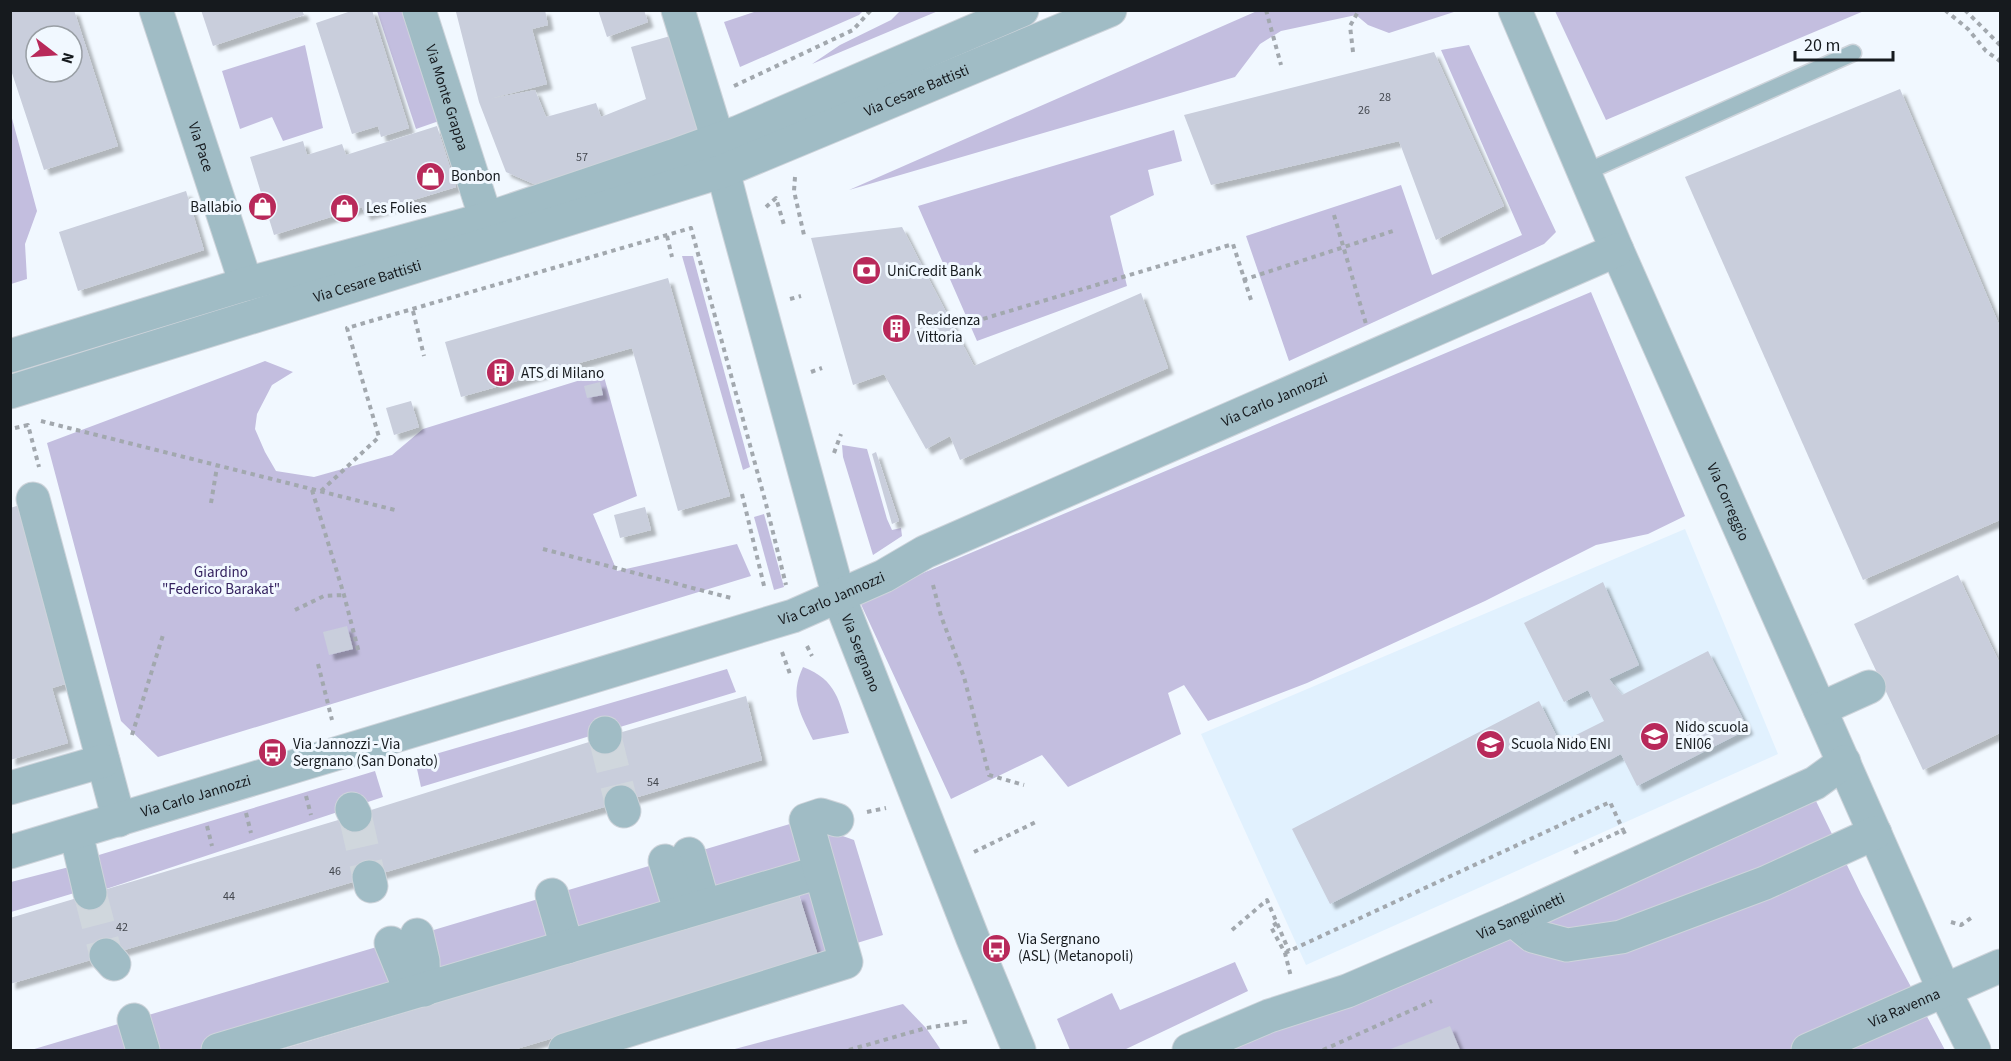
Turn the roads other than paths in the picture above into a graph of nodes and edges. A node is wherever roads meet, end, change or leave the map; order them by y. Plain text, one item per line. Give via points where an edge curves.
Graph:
1 (156, 10) edge
2 (419, 10) edge
3 (678, 10) edge
4 (1022, 10) edge
5 (1110, 10) edge
6 (1515, 10) edge
7 (1853, 53) dead end
8 (720, 156) junction
9 (1584, 173) junction
10 (486, 219) junction
11 (1617, 250) junction
12 (246, 284) junction
13 (10, 356) edge
14 (10, 392) edge
15 (33, 499) dead end
16 (839, 597) junction
17 (1869, 687) dead end
18 (1820, 709) junction
19 (103, 761) junction
20 (1844, 762) junction
21 (10, 788) edge
22 (825, 810) dead end
23 (119, 820) junction
24 (76, 833) junction
25 (1875, 833) junction
26 (10, 852) edge
27 (677, 858) dead end
28 (820, 872) junction
29 (90, 894) tunnel mouth
30 (552, 895) dead end
31 (693, 910) junction
32 (1513, 920) junction
33 (404, 939) dead end
34 (567, 947) junction
35 (2001, 966) edge
36 (424, 990) junction
37 (1944, 990) junction
38 (134, 1020) dead end
39 (143, 1050) edge
40 (218, 1050) edge
41 (565, 1050) edge
42 (1020, 1050) edge
43 (1189, 1050) edge
44 (1809, 1050) edge
45 (1974, 1050) edge

1 - 12 street, Via Pace
2 - 10 street, Via Monte Grappa
3 - 8 street, Via Sergnano
4 - 8 street, Via Cesare Battisti
5 - 8 street, Via Cesare Battisti via 785,146
6 - 9 street, Via Correggio
7 - 9 lane
8 - 10 street, Via Cesare Battisti
8 - 14 street, Via Cesare Battisti
8 - 16 street, Via Sergnano
9 - 11 street, Via Correggio
10 - 12 street, Via Cesare Battisti
11 - 16 street, Via Carlo Jannozzi via 925,552
11 - 18 street, Via Correggio
12 - 13 street, Via Cesare Battisti
15 - 19 street
16 - 23 street, Via Carlo Jannozzi via 793,616
16 - 42 street, Via Sergnano
17 - 18 street
18 - 20 street, Via Correggio
19 - 21 street
19 - 23 street
20 - 25 street, Via Correggio
20 - 32 street, Via Sanguinetti via 1815,783
22 - 28 street via 806,820
23 - 24 street, Via Carlo Jannozzi
24 - 26 street, Via Carlo Jannozzi
24 - 29 street
25 - 32 street via 1765,883 1621,937 1567,945 1533,936
25 - 37 street, Via Correggio
27 - 31 street
28 - 31 street
28 - 41 street via 846,962
30 - 34 street
31 - 34 street
32 - 43 street, Via Sanguinetti via 1347,991 1269,1016
33 - 36 street via 423,961
34 - 36 street
35 - 37 street, Via Ravenna
36 - 40 street
37 - 44 street, Via Ravenna
37 - 45 street, Via Correggio
38 - 39 street

